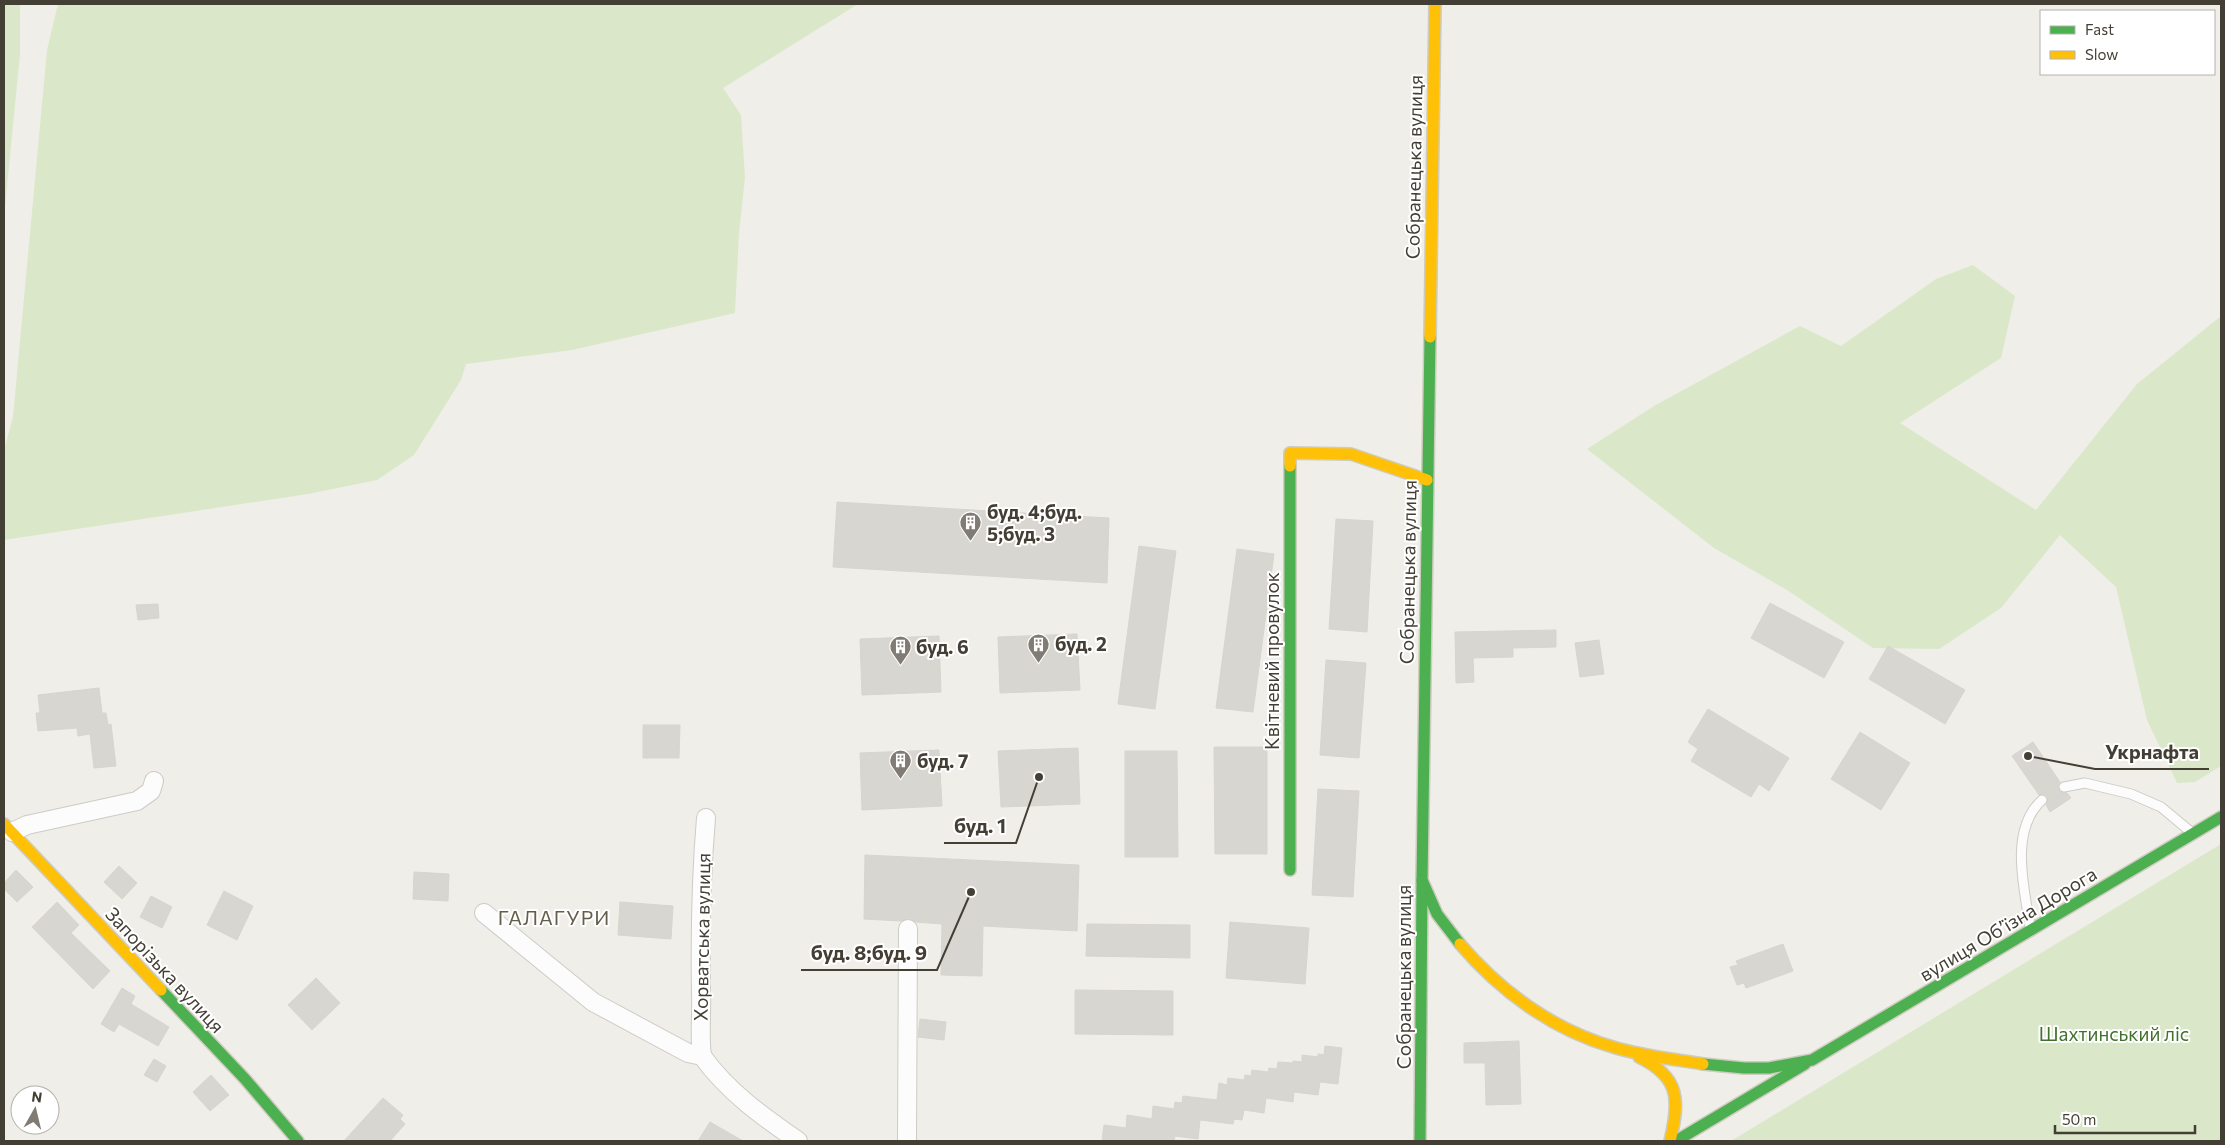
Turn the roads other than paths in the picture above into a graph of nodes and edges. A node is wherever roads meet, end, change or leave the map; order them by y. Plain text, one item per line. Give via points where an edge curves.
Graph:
1 (1435, 4) edge
2 (1427, 480) junction
3 (154, 781) dead end
4 (2064, 787) dead end
5 (2042, 800) dead end
6 (2221, 817) edge
7 (706, 818) dead end
8 (8, 828) edge
9 (2193, 834) junction
10 (1290, 870) dead end
11 (1422, 880) junction
12 (484, 913) dead end
13 (908, 929) dead end
14 (2031, 931) junction
15 (1621, 1050) junction
16 (702, 1056) junction
17 (1812, 1060) junction
18 (298, 1141) edge
19 (798, 1141) edge
20 (908, 1141) edge
21 (1420, 1141) edge
22 (1670, 1141) edge
23 (1676, 1141) edge

1 - 2 main road, Собранецька вулиця
2 - 10 main road, Квітневий провулок via 1351,454 1290,453
2 - 11 main road, Собранецька вулиця
3 - 8 street via 151,791 137,801
4 - 9 lane via 2085,784 2132,794 2161,807
5 - 14 lane via 2027,820 2022,844 2023,882
6 - 9 main road, вулиця Обʼїзна Дорога
7 - 16 street, Хорватська вулиця via 701,882 699,1035
8 - 18 main road, Запорізька вулиця via 245,1079
9 - 14 main road, вулиця Обʼїзна Дорога
11 - 15 main road, вулиця Обʼїзна Дорога via 1439,916 1463,949 1493,980 1546,1019
11 - 21 main road, Собранецька вулиця
12 - 16 street via 593,1002 688,1053
13 - 20 street
14 - 17 main road, вулиця Обʼїзна Дорога
15 - 17 main road, вулиця Обʼїзна Дорога via 1707,1065 1750,1068 1781,1067
15 - 22 main road via 1661,1068 1674,1086 1677,1106
16 - 19 street via 714,1073 750,1107
17 - 23 main road, вулиця Обʼїзна Дорога

